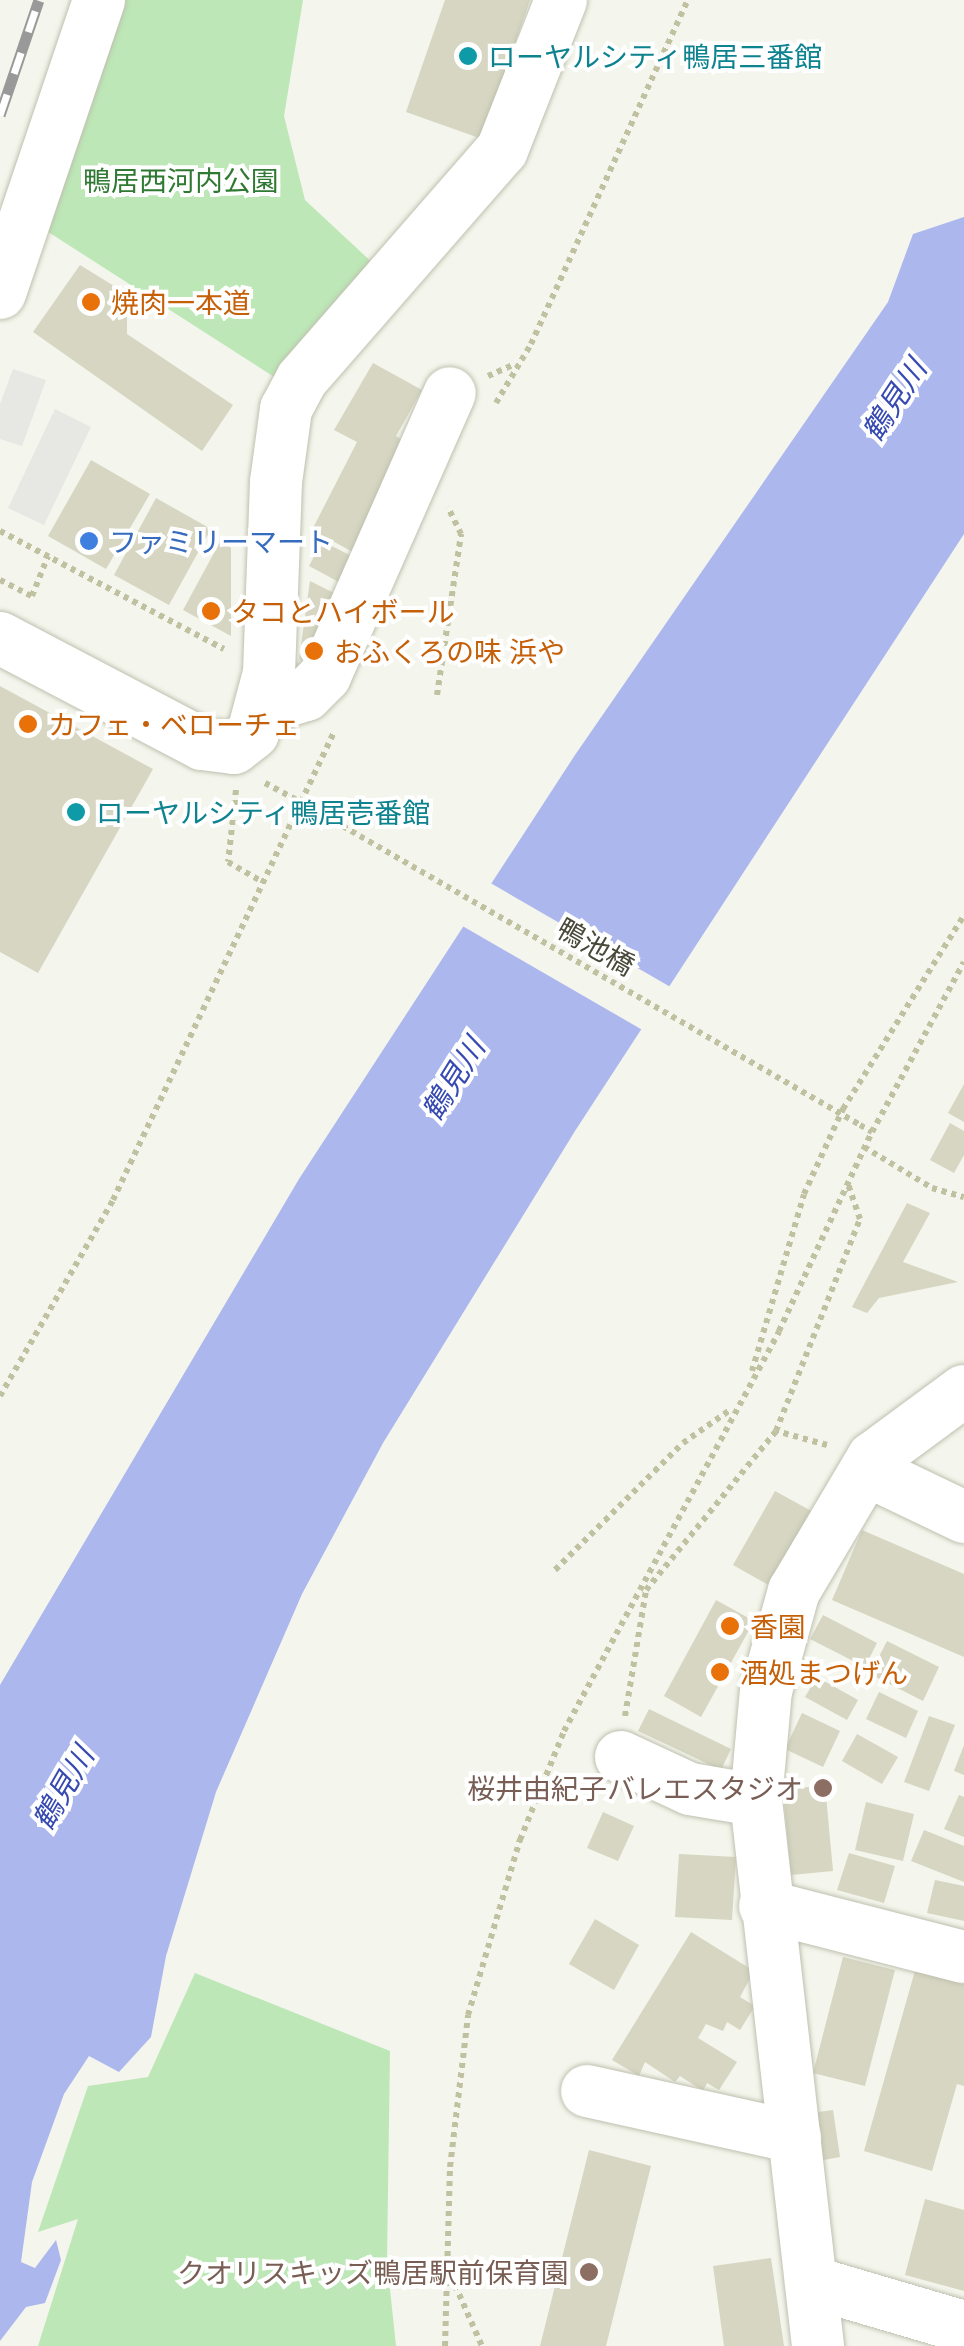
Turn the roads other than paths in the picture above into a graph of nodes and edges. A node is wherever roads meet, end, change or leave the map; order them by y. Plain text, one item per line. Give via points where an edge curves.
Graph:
1 (100, 0) edge
2 (561, 0) edge
3 (0, 293) edge
4 (450, 393) dead end
5 (0, 638) edge
6 (266, 691) junction
7 (964, 1392) edge
8 (870, 1464) junction
9 (964, 1517) edge
10 (599, 1747) road end
11 (756, 1800) junction
12 (765, 1906) junction
13 (964, 1957) edge
14 (586, 2092) dead end
15 (795, 2137) junction
16 (811, 2282) junction
17 (964, 2327) edge
18 (818, 2346) edge

1 - 3 street
2 - 6 street via 502,150 302,379 286,409
4 - 6 street via 325,676 306,696
5 - 6 street via 202,744 234,748 253,733
7 - 8 street
8 - 9 street
8 - 11 street via 794,1590 766,1691
10 - 11 street via 690,1789
11 - 12 street
12 - 13 street
12 - 15 street
14 - 15 street
15 - 16 street
16 - 17 street
16 - 18 street

